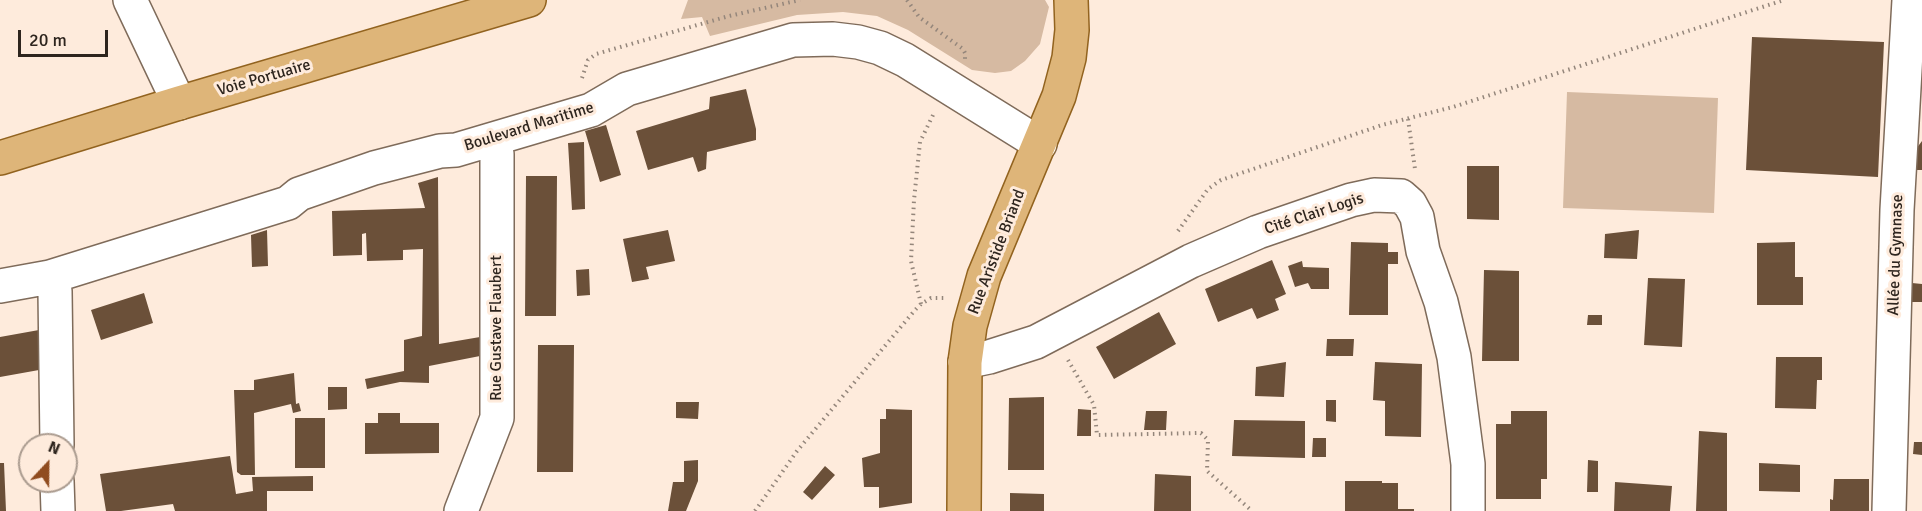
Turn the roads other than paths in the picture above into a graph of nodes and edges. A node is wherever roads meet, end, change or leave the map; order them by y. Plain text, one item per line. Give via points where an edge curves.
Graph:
1 (130, 0) edge
2 (529, 0) edge
3 (1909, 0) edge
4 (1070, 1) edge
5 (179, 103) junction
6 (1912, 122) edge
7 (493, 140) junction
8 (1040, 144) junction
9 (0, 158) edge
10 (50, 277) junction
11 (0, 286) edge
12 (965, 362) junction
13 (57, 433) edge
14 (57, 493) edge
15 (58, 511) edge
16 (461, 511) edge
17 (964, 511) edge
18 (1468, 511) edge
19 (1889, 511) edge

1 - 5 street
2 - 5 main road, Voie Portuaire
3 - 6 street, Allée du Gymnase
4 - 8 main road, Rue Aristide Briand via 1069,58
5 - 9 main road, Voie Portuaire
6 - 19 street, Allée du Gymnase via 1897,210
7 - 8 street, Boulevard Maritime via 591,110 627,89 779,43 818,38 880,48
7 - 10 street, Boulevard Maritime via 374,168 299,194 288,203
7 - 16 street, Rue Gustave Flaubert via 497,154 497,418
8 - 12 main road, Rue Aristide Briand via 984,276
10 - 11 street, Boulevard Maritime
10 - 13 street via 54,291
12 - 17 main road, Rue Aristide Briand
12 - 18 street, Cité Clair Logis via 1036,342 1191,261 1258,231 1351,200 1374,195 1401,196 1417,217 1454,357 1468,464
14 - 15 street

